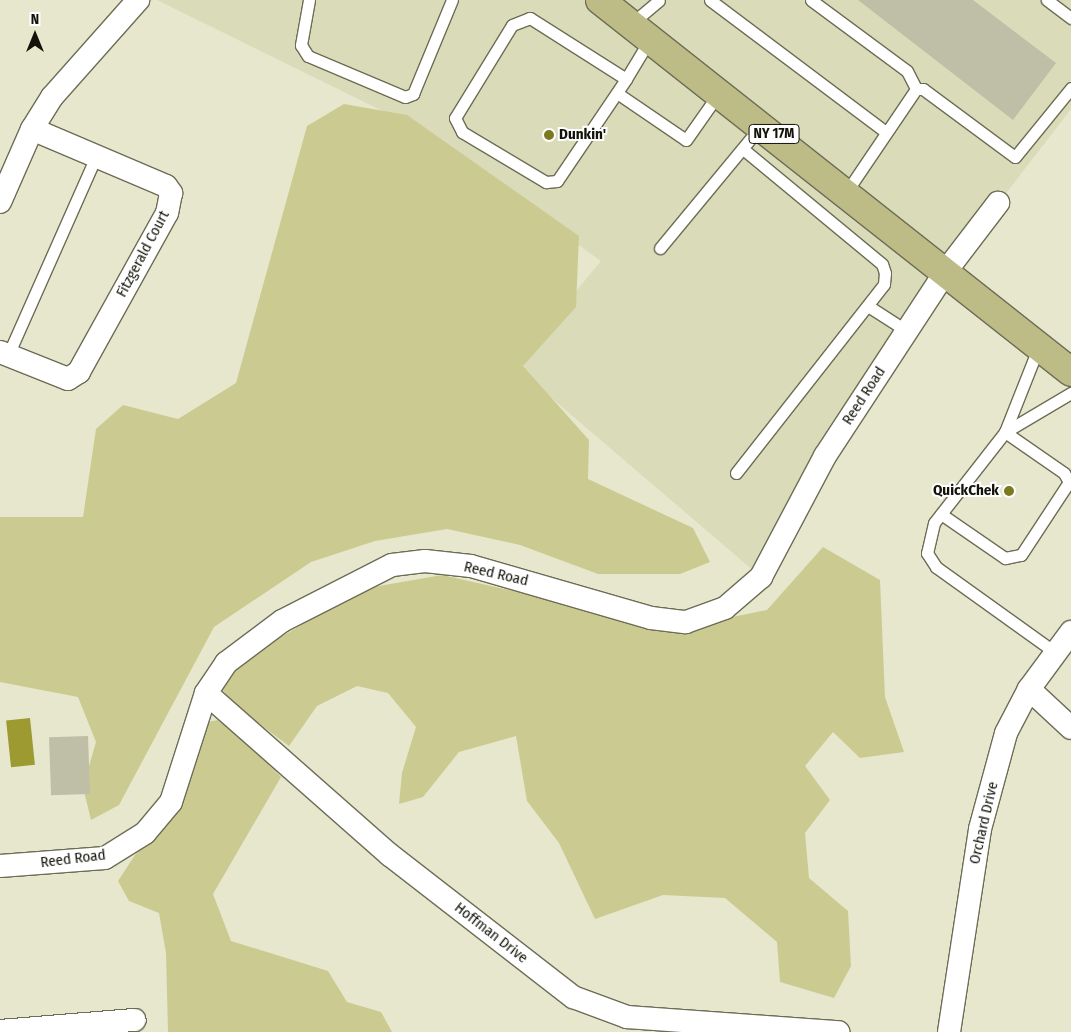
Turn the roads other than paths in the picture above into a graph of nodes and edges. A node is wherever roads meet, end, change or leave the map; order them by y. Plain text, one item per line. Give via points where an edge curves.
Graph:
1 (138, 0) edge
2 (309, 0) edge
3 (452, 0) edge
4 (600, 0) edge
5 (659, 0) edge
6 (710, 0) edge
7 (812, 0) edge
8 (1047, 0) edge
9 (1071, 18) edge
10 (642, 30) junction
11 (626, 79) junction
12 (1071, 88) edge
13 (916, 89) junction
14 (720, 92) junction
15 (617, 93) junction
16 (762, 125) junction
17 (32, 130) junction
18 (886, 132) junction
19 (743, 148) junction
20 (96, 156) junction
21 (846, 191) junction
22 (0, 202) edge
23 (998, 203) dead end
24 (660, 248) dead end
25 (946, 271) junction
26 (868, 306) junction
27 (907, 331) junction
28 (1039, 346) junction
29 (4, 353) edge
30 (1070, 375) edge
31 (1005, 432) junction
32 (736, 473) dead end
33 (941, 514) junction
34 (1071, 632) edge
35 (1056, 653) junction
36 (1029, 689) junction
37 (206, 693) junction
38 (1071, 728) edge
39 (0, 866) edge
40 (135, 1020) dead end
41 (0, 1031) edge
42 (838, 1032) edge
43 (949, 1032) edge

1 - 17 street via 52,98
2 - 3 lane via 301,45 308,56 405,97 413,94
4 - 10 main road, NY 17M
5 - 10 lane
6 - 18 lane
7 - 13 lane via 907,71
8 - 9 lane
10 - 11 lane
10 - 14 main road, NY 17M
11 - 15 lane
11 - 15 lane via 530,18 512,25 455,118 462,132 546,182 557,180
12 - 13 lane via 1015,157 923,89
13 - 18 lane
14 - 15 lane via 686,140
14 - 16 main road, NY 17M
16 - 19 lane
16 - 21 main road, NY 17M
17 - 20 street, Fitzgerald Court
17 - 22 street
18 - 21 lane
19 - 24 lane
19 - 26 lane via 882,264 884,284
20 - 29 lane
20 - 29 street, Fitzgerald Court via 166,186 171,193 167,212 79,372 68,379
21 - 25 main road, NY 17M
23 - 25 street, Reed Road
25 - 27 street, Reed Road
25 - 28 main road, NY 17M
26 - 27 lane
26 - 32 lane
27 - 37 street, Reed Road via 825,456 760,577 725,608 686,622 651,618 471,566 425,561 392,566 290,616 246,645 226,663
28 - 30 main road, NY 17M
28 - 31 lane
30 - 31 lane
31 - 33 lane
31 - 33 lane via 1064,473 1069,482 1021,555 1005,558
33 - 35 lane via 927,544 931,561
34 - 35 street, Orchard Drive
35 - 36 street, Orchard Drive
36 - 38 street
36 - 43 street, Orchard Drive via 1006,733 980,829
37 - 39 street, Reed Road via 177,790 146,833 105,858
37 - 42 street, Hoffman Drive via 390,855 574,997 627,1017
40 - 41 street

